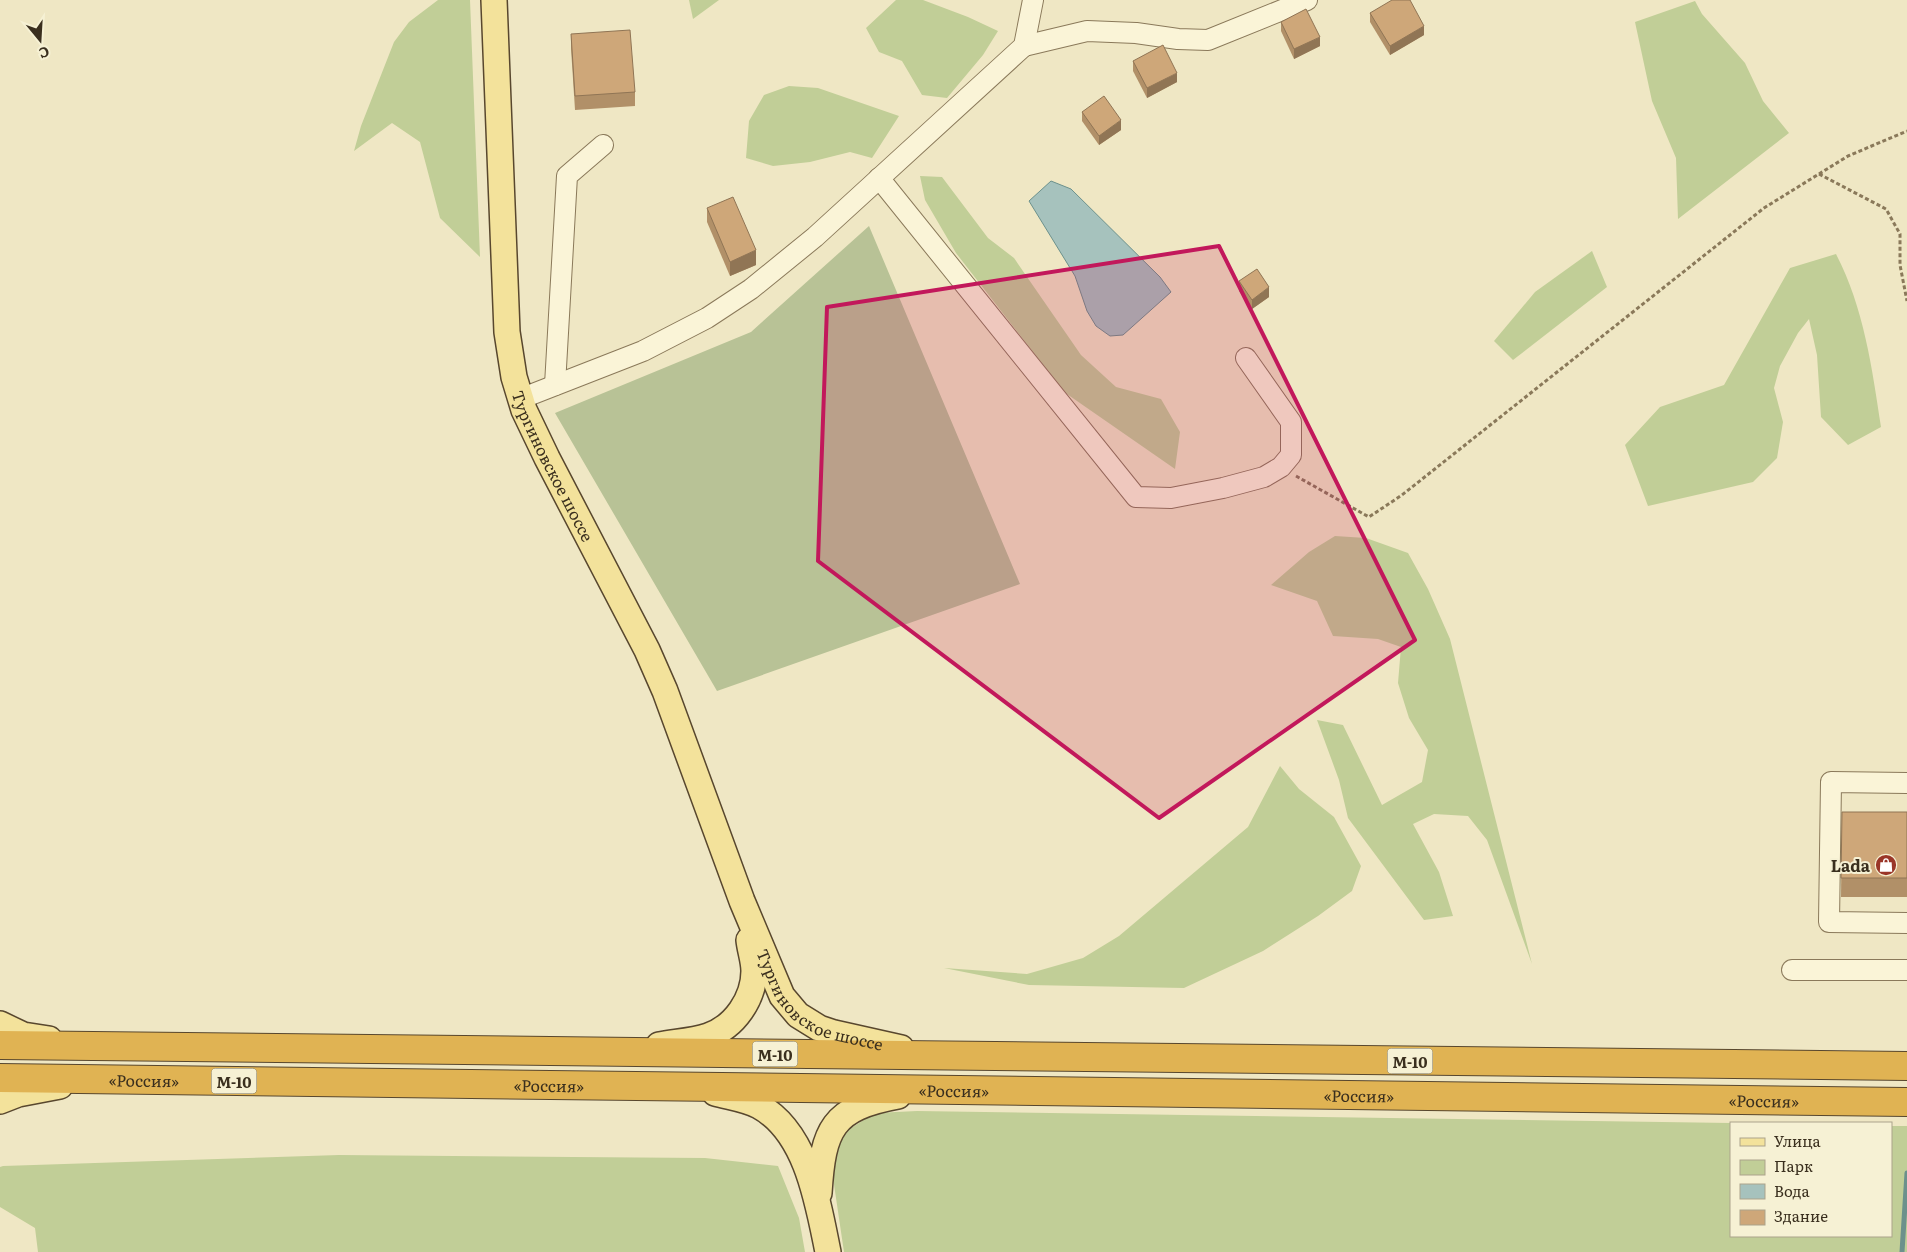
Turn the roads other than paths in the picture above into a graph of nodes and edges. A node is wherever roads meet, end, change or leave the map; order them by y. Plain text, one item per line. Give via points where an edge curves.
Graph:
1 (494, 0) edge
2 (1032, 0) edge
3 (1307, 0) edge
4 (1024, 46) junction
5 (603, 145) dead end
6 (879, 178) junction
7 (1246, 358) dead end
8 (555, 385) junction
9 (520, 399) junction
10 (1907, 783) edge
11 (742, 901) junction
12 (1907, 923) edge
13 (1792, 970) dead end
14 (1907, 970) edge
15 (0, 1024) edge
16 (0, 1045) edge
17 (91, 1046) junction
18 (615, 1053) junction
19 (936, 1055) junction
20 (1907, 1066) edge
21 (0, 1078) edge
22 (94, 1080) junction
23 (685, 1086) junction
24 (936, 1089) junction
25 (0, 1101) edge
26 (1907, 1102) edge
27 (818, 1205) junction
28 (828, 1252) edge

1 - 9 main road, Тургиновское шоссе via 507,332 511,366
2 - 4 street
3 - 4 street via 1208,40 1087,31
4 - 6 street
5 - 8 street via 567,176
6 - 7 street via 1136,497 1171,498 1223,488 1264,477 1291,456 1291,422
6 - 8 street via 758,283 707,318 643,351
8 - 9 street
9 - 11 main road, Тургиновское шоссе via 547,458 648,650
10 - 12 street via 1830,782 1829,922
11 - 18 main road, Тургиновское шоссе via 754,970 749,994 737,1015 708,1036
11 - 19 main road, Тургиновское шоссе via 782,996 804,1020 834,1033
13 - 14 street
15 - 17 main road via 22,1035
16 - 17 highway, «Россия» / М-10
17 - 18 highway, «Россия» / М-10
18 - 19 highway, «Россия» / М-10
19 - 20 highway, «Россия» / М-10
21 - 22 highway, «Россия» / М-10
22 - 23 highway, «Россия» / М-10
22 - 25 main road via 18,1094
23 - 24 highway, «Россия» / М-10
23 - 27 main road via 746,1101 777,1118 798,1146
24 - 26 highway, «Россия» / М-10
24 - 27 main road via 869,1102 843,1117 823,1150
27 - 28 main road

